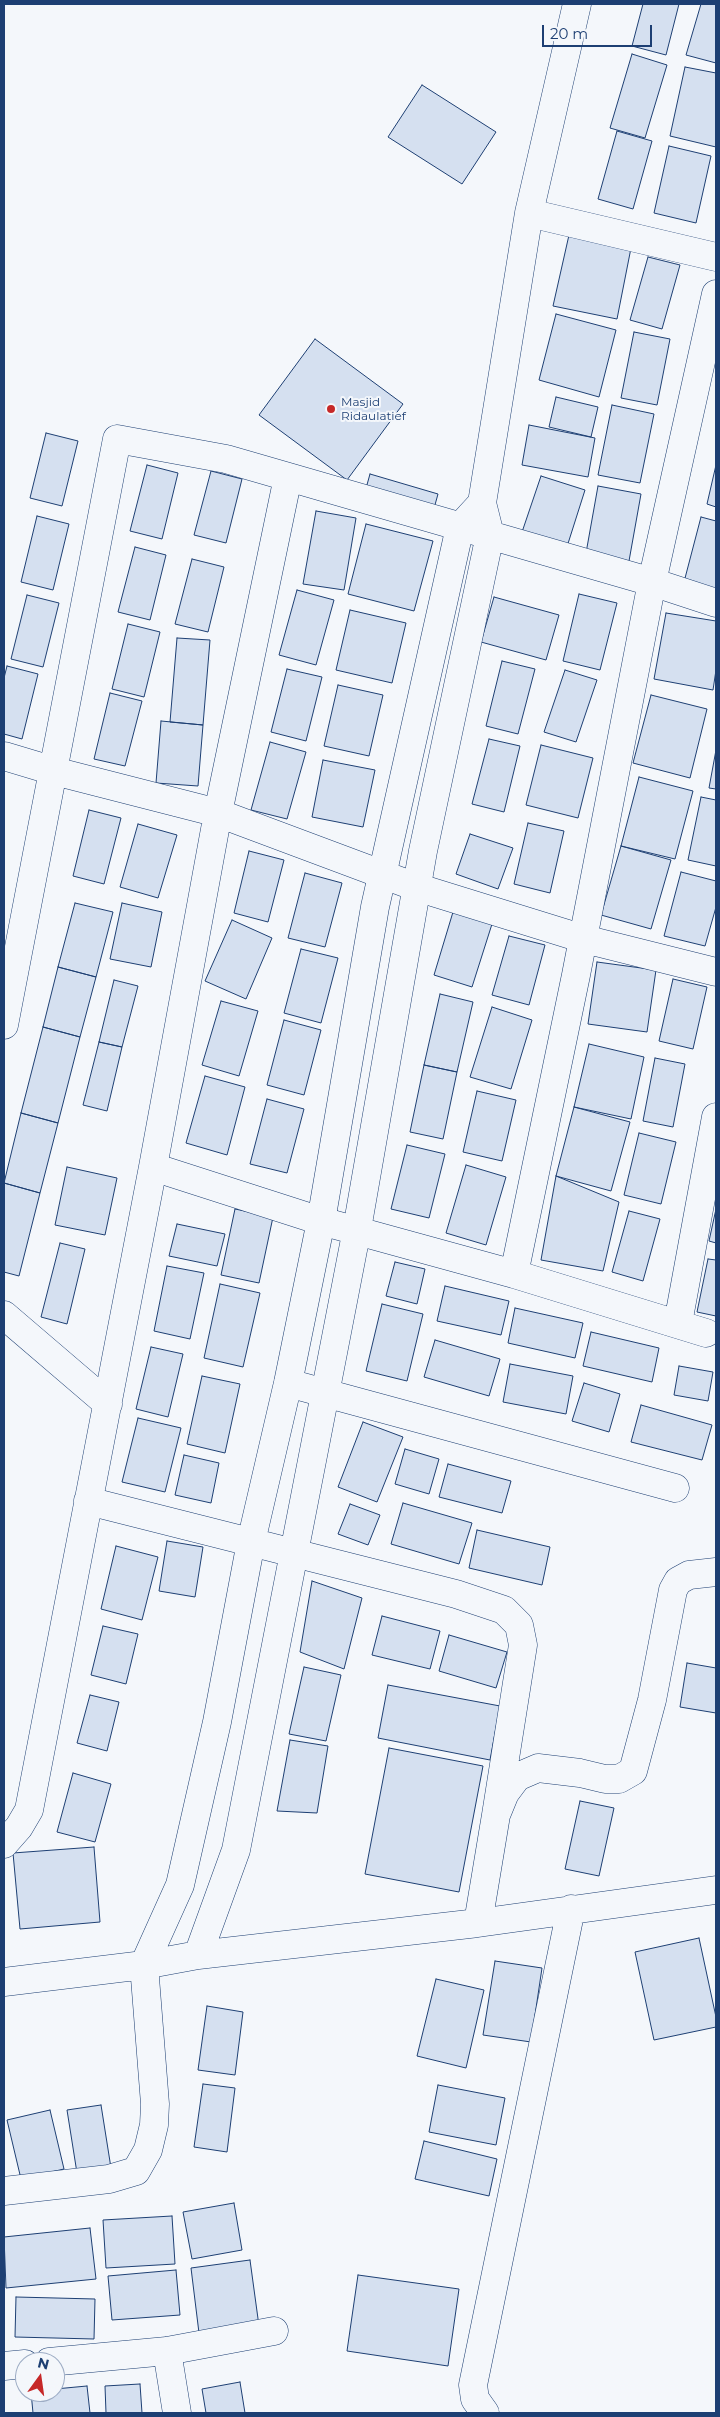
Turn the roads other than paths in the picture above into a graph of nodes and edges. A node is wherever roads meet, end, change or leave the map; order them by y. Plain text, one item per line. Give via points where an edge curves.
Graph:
1 (577, 4) edge
2 (529, 213) junction
3 (716, 257) edge
4 (716, 294) edge
5 (288, 477) junction
6 (482, 503) junction
7 (460, 527) junction
8 (490, 535) junction
9 (652, 582) junction
10 (716, 603) edge
11 (4, 756) edge
12 (54, 771) junction
13 (218, 813) junction
14 (383, 875) junction
15 (416, 887) junction
16 (584, 939) junction
17 (716, 972) edge
18 (4, 1025) edge
19 (716, 1117) edge
20 (154, 1167) junction
21 (321, 1220) junction
22 (357, 1230) junction
23 (514, 1274) junction
24 (4, 1314) edge
25 (678, 1323) junction
26 (706, 1333) dead end
27 (288, 1383) junction
28 (325, 1394) junction
29 (108, 1404) junction
30 (674, 1488) dead end
31 (88, 1501) junction
32 (251, 1542) junction
33 (294, 1552) junction
34 (716, 1572) edge
35 (496, 1816) junction
36 (4, 1844) edge
37 (716, 1890) edge
38 (571, 1909) junction
39 (478, 1923) junction
40 (198, 1955) junction
41 (144, 1965) junction
42 (4, 1982) edge
43 (4, 2191) edge
44 (274, 2331) dead end
45 (167, 2351) junction
46 (65, 2361) edge
47 (177, 2413) edge
48 (485, 2413) edge

1 - 2 street
2 - 3 street
2 - 6 street
4 - 9 street
5 - 7 street
5 - 12 street via 226,459 117,439
5 - 13 street
6 - 7 street
6 - 8 street
7 - 8 street
7 - 14 street
8 - 9 street
8 - 15 street
9 - 10 street
9 - 16 street
11 - 12 street
12 - 13 street
12 - 18 street
13 - 14 street
13 - 20 street
14 - 15 street
14 - 21 street
15 - 16 street
15 - 22 street
16 - 17 street
16 - 23 street
19 - 25 street
20 - 21 street
20 - 29 street
21 - 22 street
21 - 27 street
22 - 23 street
22 - 28 street
23 - 25 street
24 - 29 street
25 - 26 street
27 - 28 street
27 - 32 street
28 - 30 street
28 - 33 street
29 - 31 street
31 - 32 street
31 - 36 street via 29,1810
32 - 33 street
32 - 41 street via 218,1722 180,1885
33 - 35 street via 456,1594 504,1610 519,1625 523,1645
33 - 40 street via 236,1850
34 - 35 street via 689,1575 678,1581 673,1590 652,1700 633,1771 619,1779 605,1779 538,1768 517,1777 505,1793
35 - 39 street
37 - 38 street
38 - 39 street
38 - 48 street via 473,2385
39 - 40 street
40 - 41 street
41 - 42 street
41 - 43 street via 154,2118 148,2150 136,2171 109,2178
44 - 45 street
45 - 46 street
45 - 47 street

